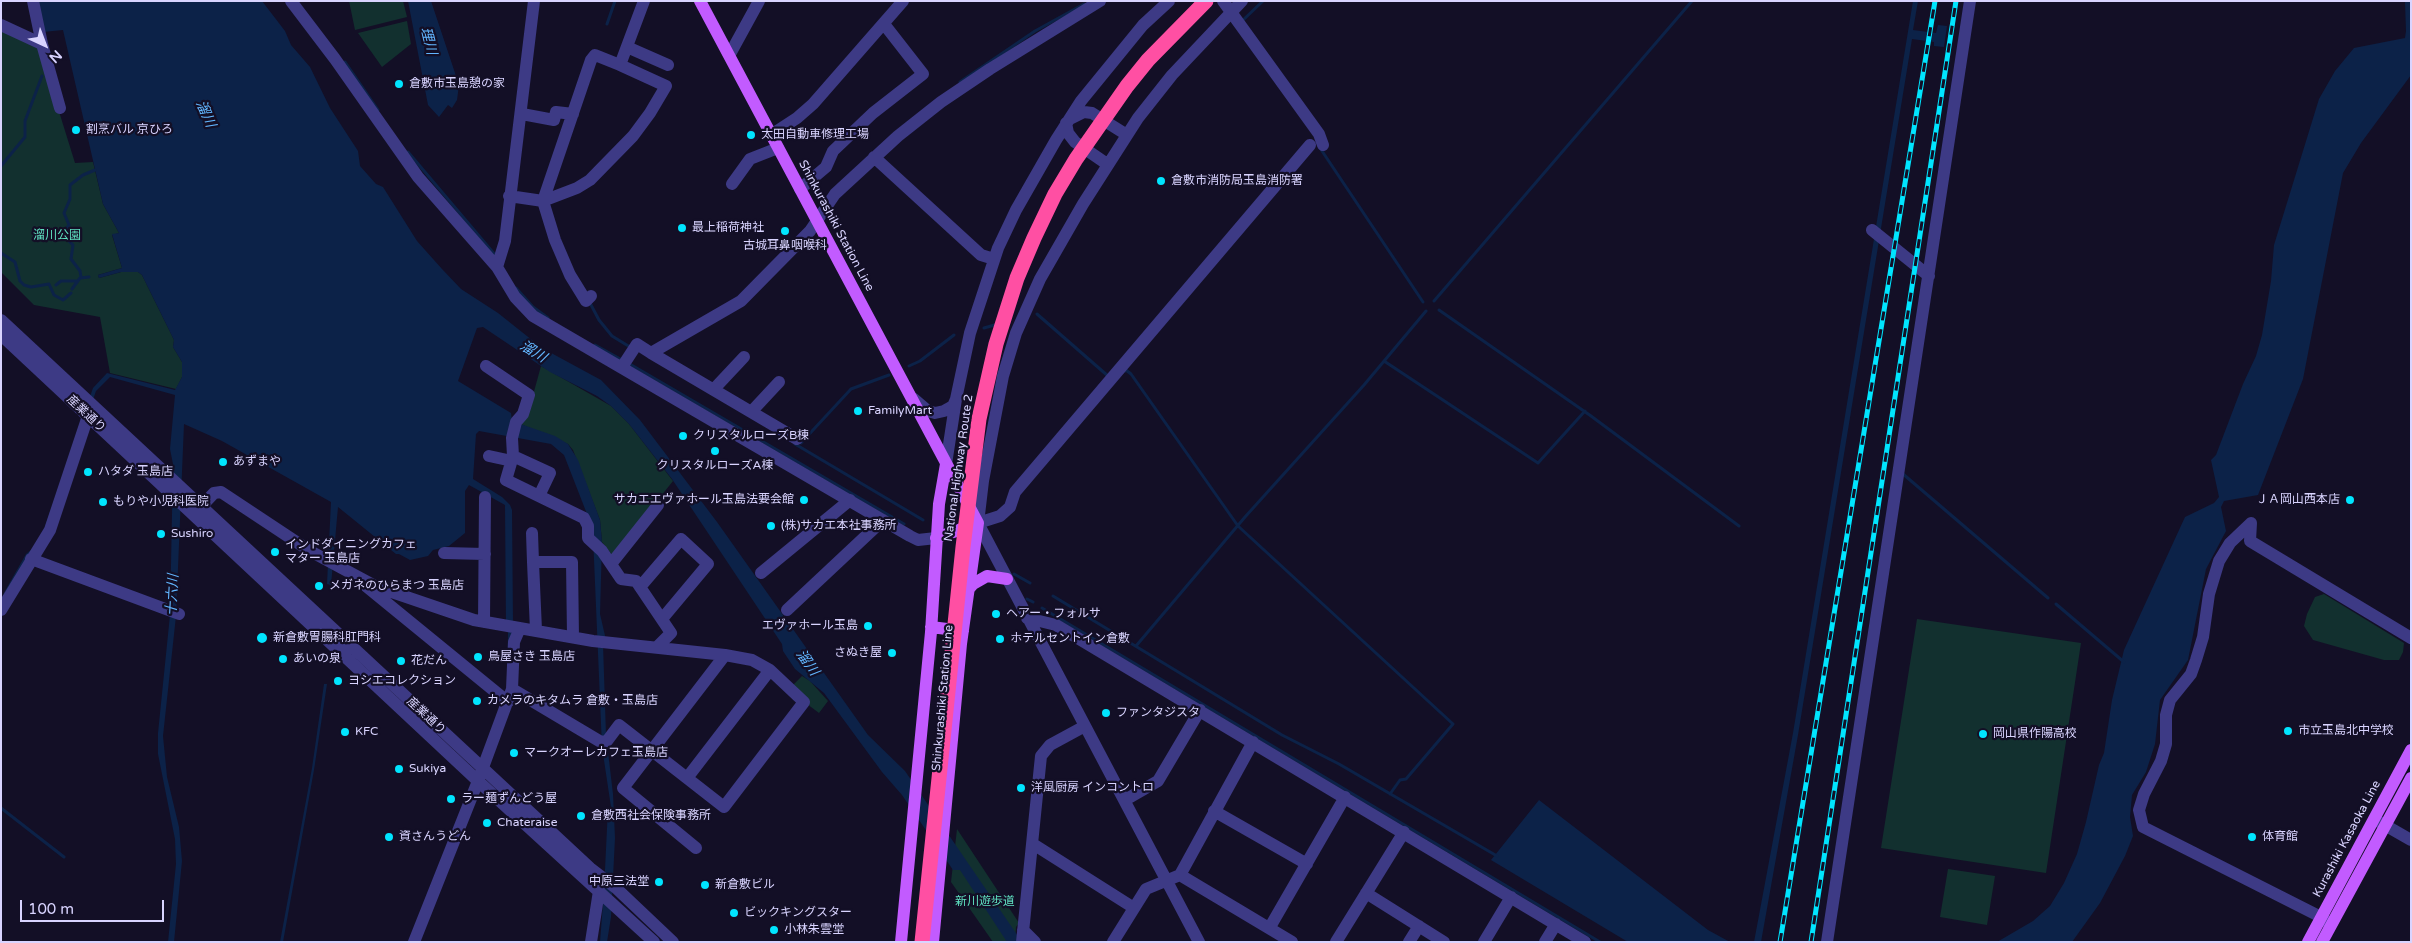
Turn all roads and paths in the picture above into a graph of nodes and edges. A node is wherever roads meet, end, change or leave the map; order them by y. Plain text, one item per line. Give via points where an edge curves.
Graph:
1 (33, 1) edge
2 (291, 1) edge
3 (534, 1) edge
4 (644, 1) edge
5 (700, 1) edge
6 (759, 1) edge
7 (903, 1) edge
8 (1100, 1) edge
9 (1169, 1) edge
10 (1206, 1) edge
11 (1242, 1) edge
12 (1970, 1) edge
13 (1232, 15) edge
14 (884, 24) junction
15 (1, 25) edge
16 (42, 44) junction
17 (627, 47) junction
18 (730, 54) junction
19 (620, 65) junction
20 (668, 65) dead end
21 (60, 108) dead end
22 (522, 114) junction
23 (573, 114) junction
24 (1068, 121) junction
25 (771, 135) junction
26 (1127, 135) junction
27 (1310, 144) dead end
28 (1323, 145) dead end
29 (778, 148) junction
30 (874, 157) junction
31 (1107, 164) junction
32 (732, 184) dead end
33 (800, 190) junction
34 (509, 196) junction
35 (546, 200) junction
36 (816, 221) junction
37 (1876, 233) dead end
38 (994, 259) junction
39 (498, 266) junction
40 (1929, 276) junction
41 (589, 298) dead end
42 (1, 320) edge
43 (1, 335) edge
44 (636, 355) junction
45 (744, 356) dead end
46 (486, 366) dead end
47 (779, 382) dead end
48 (714, 389) junction
49 (956, 399) junction
50 (914, 400) junction
51 (752, 411) junction
52 (88, 416) junction
53 (797, 439) dead end
54 (489, 456) dead end
55 (512, 458) junction
56 (946, 464) junction
57 (176, 490) junction
58 (539, 496) junction
59 (485, 497) dead end
60 (850, 500) junction
61 (658, 505) dead end
62 (198, 510) junction
63 (883, 520) junction
64 (978, 523) junction
65 (532, 533) dead end
66 (936, 538) junction
67 (444, 553) dead end
68 (485, 554) junction
69 (31, 559) junction
70 (533, 562) junction
71 (612, 564) junction
72 (761, 573) dead end
73 (353, 575) junction
74 (1007, 580) junction
75 (640, 587) junction
76 (967, 591) junction
77 (1, 610) edge
78 (786, 610) dead end
79 (174, 612) dead end
80 (1027, 618) junction
81 (662, 619) junction
82 (484, 622) junction
83 (520, 628) junction
84 (931, 628) junction
85 (536, 630) junction
86 (963, 631) junction
87 (573, 637) junction
88 (2411, 638) edge
89 (658, 647) junction
90 (725, 655) junction
91 (770, 670) junction
92 (512, 689) junction
93 (508, 702) junction
94 (1200, 710) junction
95 (1085, 726) junction
96 (1252, 742) junction
97 (2411, 750) edge
98 (652, 752) junction
99 (481, 775) junction
100 (687, 778) junction
101 (2411, 778) edge
102 (1345, 797) junction
103 (1125, 800) junction
104 (1214, 811) junction
105 (2379, 822) junction
106 (1404, 832) junction
107 (2411, 840) edge
108 (1033, 844) junction
109 (696, 848) dead end
110 (910, 854) junction
111 (940, 859) junction
112 (1306, 864) junction
113 (590, 868) junction
114 (1180, 875) junction
115 (1166, 881) junction
116 (599, 891) junction
117 (1366, 893) junction
118 (1511, 897) junction
119 (1134, 908) junction
120 (2321, 917) junction
121 (1556, 924) junction
122 (1419, 926) junction
123 (2331, 926) junction
124 (1270, 927) junction
125 (1023, 936) edge
126 (414, 942) edge
127 (591, 942) edge
128 (654, 942) edge
129 (673, 942) edge
130 (901, 942) edge
131 (922, 942) edge
132 (933, 942) edge
133 (1035, 942) edge
134 (1113, 942) edge
135 (1199, 942) edge
136 (1292, 942) edge
137 (1336, 942) edge
138 (1409, 942) edge
139 (1444, 942) edge
140 (1484, 942) edge
141 (1545, 942) edge
142 (1585, 942) edge
143 (1827, 942) edge
144 (2308, 942) edge
145 (2322, 942) edge

1 - 16 street
2 - 39 street via 418,177
3 - 22 street
4 - 17 street
5 - 18 main road, Shinkurashiki Station Line
6 - 18 street
7 - 14 street
8 - 30 street via 941,102
9 - 24 street via 1143,25
10 - 131 highway, National Highway Route 2, bridge via 1153,54 1076,159 1034,238 1017,278 996,344 979,419 964,537
11 - 13 street
12 - 40 street
13 - 26 street via 1172,75
13 - 28 street
14 - 25 street via 813,104
14 - 33 street via 923,74 833,151 826,167
15 - 16 street
16 - 21 street
17 - 19 street
17 - 20 street
18 - 25 main road, Shinkurashiki Station Line
19 - 23 street via 595,55
19 - 35 street via 666,86 634,136 590,180
22 - 23 street via 554,120 556,112
22 - 34 street
23 - 35 street
24 - 26 street via 1084,112 1092,113
24 - 31 street via 1068,133 1075,142
24 - 38 street via 1027,188
25 - 29 main road, Shinkurashiki Station Line
26 - 31 street
27 - 64 street via 1015,492 1010,506 1000,516
29 - 32 street via 750,159
29 - 33 main road, Shinkurashiki Station Line
30 - 36 street via 835,194
30 - 38 street via 981,255
31 - 64 street via 1040,279 1016,334 996,404
33 - 36 main road, Shinkurashiki Station Line
34 - 35 street
34 - 39 street via 505,241
35 - 41 street via 555,240 570,275
36 - 44 street via 788,255 741,300
36 - 50 main road, Shinkurashiki Station Line
37 - 40 street
38 - 49 street via 970,333
39 - 44 street via 515,297 533,316
40 - 143 street
42 - 57 street, 産業通り via 171,477
43 - 52 street, 産業通り
44 - 48 street
44 - 60 street
45 - 48 street
46 - 55 street via 530,395 523,414 516,422
47 - 51 street
48 - 51 street
49 - 50 street via 953,406 936,413
49 - 56 street
50 - 56 main road, Shinkurashiki Station Line
51 - 53 street
52 - 57 street, 産業通り
52 - 69 street via 54,520
54 - 55 street
55 - 58 street via 506,480
55 - 58 street via 550,473
56 - 64 main road, Shinkurashiki Station Line
56 - 66 main road, Shinkurashiki Station Line
57 - 62 street, 産業通り
57 - 62 street, 産業通り via 182,504
58 - 71 street via 584,518 588,538
59 - 68 street
60 - 63 street
60 - 72 street
61 - 71 street
62 - 73 street via 214,493 221,492 310,551
62 - 99 street, 産業通り
63 - 66 street via 918,540
63 - 78 street
64 - 66 main road
64 - 74 street
64 - 76 main road, Shinkurashiki Station Line
65 - 70 street
66 - 84 main road, Shinkurashiki Station Line
67 - 68 street via 463,549
68 - 82 street
69 - 77 street
69 - 79 street
70 - 85 street
70 - 87 street via 572,562
71 - 75 street via 621,578 636,581
73 - 82 street via 377,587
73 - 93 street
74 - 76 main road via 987,576
74 - 80 street
75 - 81 street
75 - 81 street via 681,539 708,564
76 - 86 main road, Shinkurashiki Station Line
80 - 94 street via 1056,625
80 - 95 street
81 - 89 street via 671,633
82 - 83 street
83 - 85 street
83 - 92 street via 514,642
84 - 86 main road
84 - 110 main road, Shinkurashiki Station Line
85 - 87 street
86 - 111 main road, Shinkurashiki Station Line
87 - 89 street
88 - 120 street via 2250,541 2252,523 2230,543 2219,561 2196,660 2191,674 2170,700 2166,715 2166,744 2139,810 2143,828
89 - 90 street
90 - 91 street via 752,660
90 - 98 street
91 - 100 street
91 - 100 street via 804,702 724,807
92 - 93 street
92 - 98 street via 604,742 619,725
93 - 99 street
94 - 96 street
94 - 103 street via 1158,781
95 - 103 street
95 - 108 street via 1050,745 1040,756
96 - 102 street
96 - 104 street
97 - 105 main road, Kurashiki Kasaoka Line
98 - 100 street
98 - 109 street via 623,788
99 - 113 street, 産業通り
99 - 116 street, 産業通り
99 - 126 street
101 - 105 main road, Kurashiki Kasaoka Line
102 - 106 street
102 - 112 street
103 - 115 street
104 - 112 street
104 - 114 street
105 - 107 street
105 - 120 main road, Kurashiki Kasaoka Line
105 - 123 main road, Kurashiki Kasaoka Line
106 - 117 street
106 - 118 street
108 - 119 street
108 - 125 street
110 - 111 main road
110 - 130 main road, Shinkurashiki Station Line
111 - 132 main road, Shinkurashiki Station Line
112 - 124 street
113 - 116 street
113 - 129 street, 産業通り
114 - 115 street
114 - 124 street
115 - 119 street via 1146,889
115 - 135 street
116 - 127 street
116 - 128 street, 産業通り
117 - 122 street
117 - 137 street
118 - 121 street
118 - 140 street
119 - 134 street
120 - 123 street
120 - 144 main road, Kurashiki Kasaoka Line
121 - 141 street
121 - 142 street
122 - 138 street
122 - 139 street
123 - 145 main road, Kurashiki Kasaoka Line
124 - 136 street
125 - 133 street

